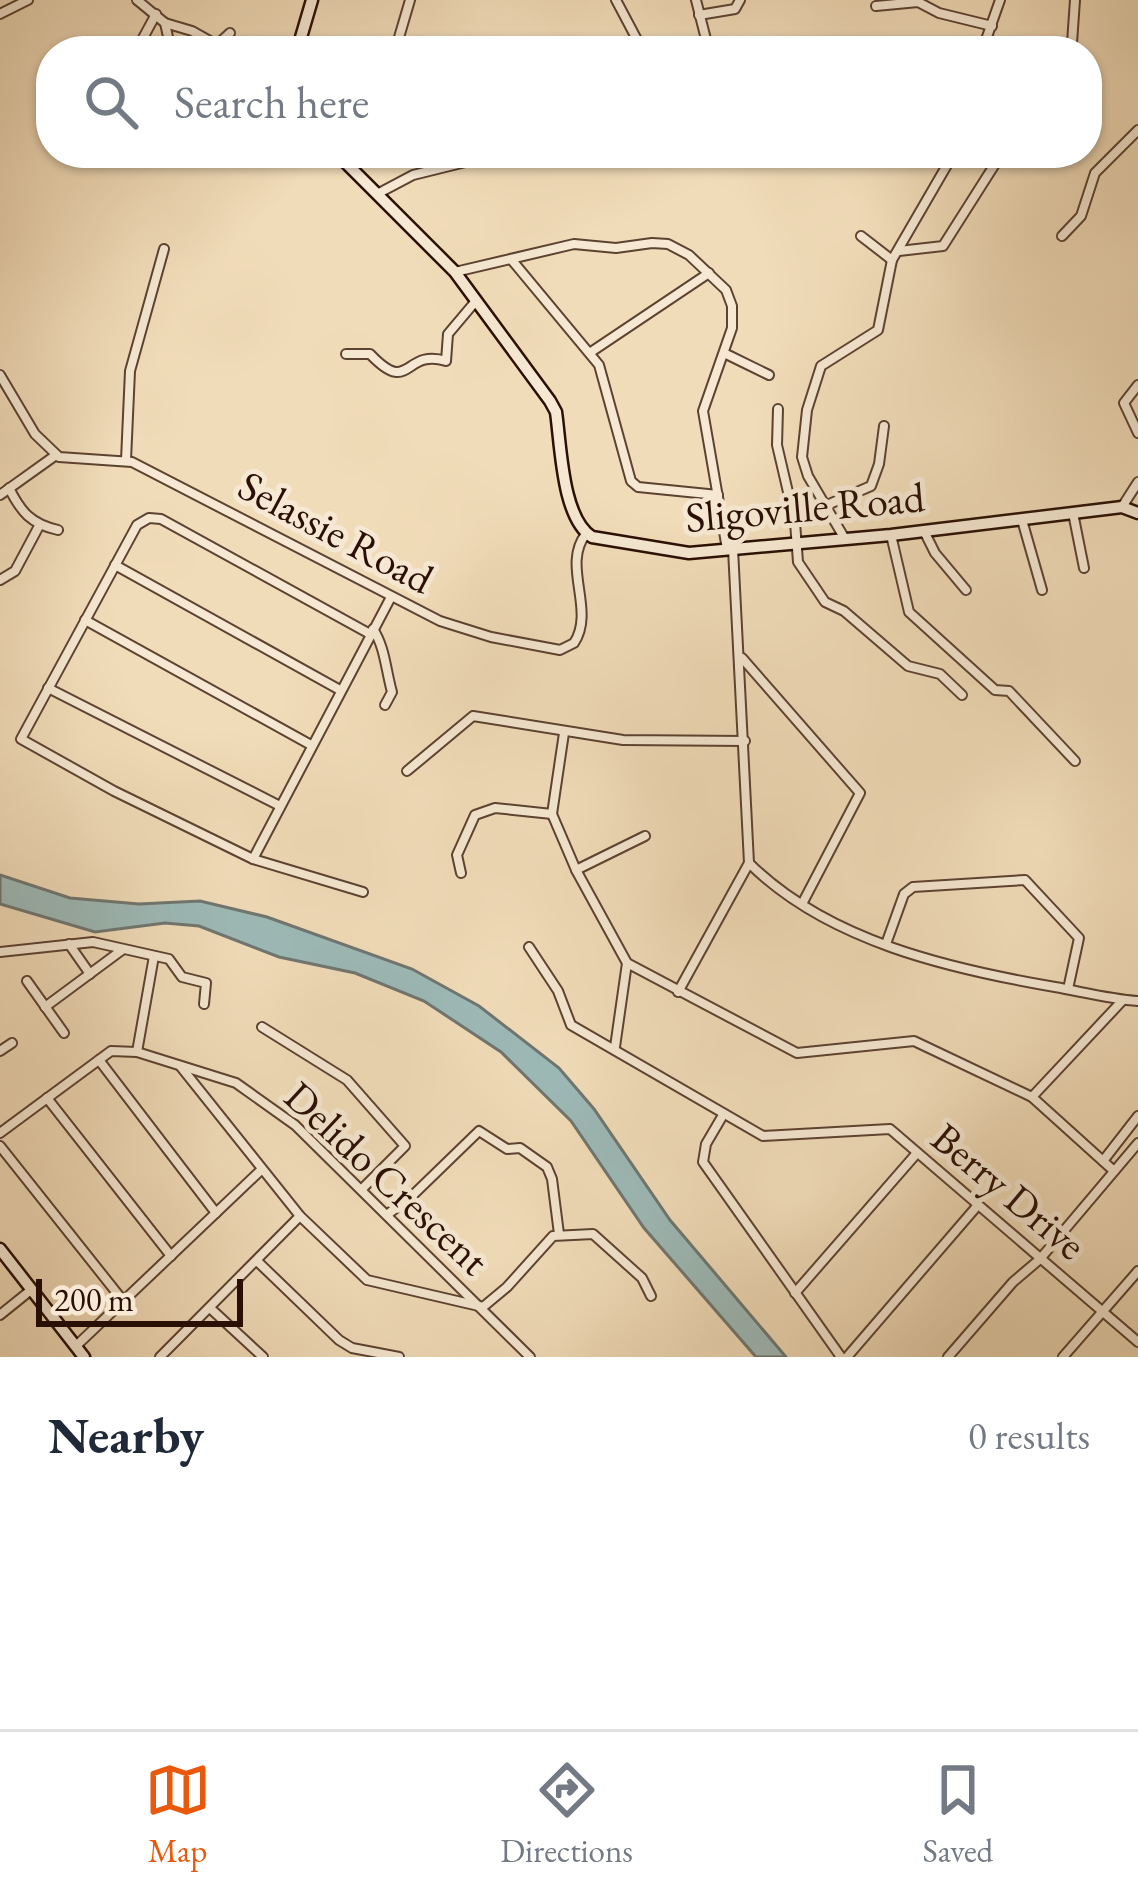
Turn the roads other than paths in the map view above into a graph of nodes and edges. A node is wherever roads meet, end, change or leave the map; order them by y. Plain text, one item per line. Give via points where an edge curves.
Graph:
1 (28, 0) edge
2 (137, 0) edge
3 (312, 0) edge
4 (410, 0) edge
5 (616, 0) edge
6 (696, 0) edge
7 (740, 0) edge
8 (1000, 0) edge
9 (1075, 0) edge
10 (876, 6) dead end
11 (0, 14) edge
12 (156, 14) junction
13 (699, 14) junction
14 (165, 23) junction
15 (992, 26) junction
16 (230, 33) dead end
17 (144, 36) edge
18 (168, 36) edge
19 (201, 36) edge
20 (227, 36) edge
21 (301, 36) edge
22 (399, 36) edge
23 (635, 36) edge
24 (705, 36) edge
25 (988, 36) edge
26 (1072, 36) edge
27 (1138, 130) edge
28 (1102, 166) edge
29 (352, 168) edge
30 (439, 168) edge
31 (945, 168) edge
32 (992, 168) edge
33 (1100, 168) edge
34 (379, 194) junction
35 (862, 236) dead end
36 (1062, 236) dead end
37 (164, 249) dead end
38 (896, 255) junction
39 (511, 260) junction
40 (454, 272) junction
41 (710, 273) junction
42 (475, 302) junction
43 (591, 352) junction
44 (724, 352) junction
45 (346, 354) dead end
46 (769, 375) dead end
47 (0, 376) edge
48 (1138, 385) edge
49 (7, 388) junction
50 (0, 397) edge
51 (778, 409) dead end
52 (884, 426) dead end
53 (1138, 433) edge
54 (56, 455) junction
55 (126, 460) junction
56 (1138, 482) edge
57 (4, 492) edge
58 (718, 495) junction
59 (827, 505) junction
60 (1122, 507) junction
61 (1072, 512) junction
62 (1138, 513) edge
63 (1022, 520) junction
64 (38, 526) junction
65 (58, 530) dead end
66 (924, 531) junction
67 (586, 534) junction
68 (891, 535) junction
69 (845, 539) junction
70 (797, 543) junction
71 (730, 550) junction
72 (115, 565) junction
73 (1084, 568) dead end
74 (0, 580) edge
75 (966, 590) dead end
76 (1042, 590) dead end
77 (392, 597) junction
78 (85, 620) junction
79 (371, 632) junction
80 (740, 656) junction
81 (48, 688) junction
82 (340, 690) junction
83 (962, 695) dead end
84 (385, 705) dead end
85 (564, 733) junction
86 (745, 741) junction
87 (311, 745) junction
88 (1075, 761) dead end
89 (407, 771) dead end
90 (280, 806) junction
91 (552, 814) junction
92 (645, 836) dead end
93 (253, 859) junction
94 (749, 863) junction
95 (576, 870) junction
96 (461, 873) dead end
97 (363, 892) dead end
98 (802, 904) junction
99 (69, 944) junction
100 (886, 944) junction
101 (529, 947) dead end
102 (123, 949) junction
103 (0, 952) edge
104 (154, 956) junction
105 (628, 963) junction
106 (90, 974) junction
107 (27, 981) dead end
108 (1068, 989) junction
109 (678, 992) junction
110 (1123, 1000) junction
111 (1138, 1001) edge
112 (204, 1004) dead end
113 (45, 1007) junction
114 (262, 1027) dead end
115 (64, 1033) dead end
116 (12, 1042) dead end
117 (615, 1047) junction
118 (0, 1051) edge
119 (137, 1052) junction
120 (99, 1060) junction
121 (180, 1066) junction
122 (1033, 1097) junction
123 (47, 1098) junction
124 (723, 1115) junction
125 (1138, 1117) edge
126 (0, 1133) edge
127 (1138, 1143) edge
128 (0, 1146) edge
129 (917, 1153) junction
130 (1103, 1161) junction
131 (260, 1171) junction
132 (1114, 1171) junction
133 (362, 1189) junction
134 (978, 1205) junction
135 (216, 1213) junction
136 (388, 1214) junction
137 (300, 1216) junction
138 (560, 1234) junction
139 (0, 1249) edge
140 (171, 1256) junction
141 (1040, 1259) junction
142 (257, 1261) junction
143 (1138, 1271) edge
144 (31, 1290) junction
145 (795, 1293) junction
146 (651, 1296) dead end
147 (124, 1302) junction
148 (483, 1306) junction
149 (210, 1307) junction
150 (1104, 1310) junction
151 (0, 1315) edge
152 (1138, 1342) edge
153 (79, 1352) edge
154 (167, 1355) edge
155 (263, 1357) edge
156 (400, 1357) edge
157 (530, 1357) edge
158 (844, 1357) edge
159 (948, 1357) edge
160 (1063, 1357) edge

1 - 11 street
2 - 12 street
3 - 21 street
4 - 22 street
5 - 23 street
6 - 13 street
7 - 13 street
8 - 15 street
9 - 26 street
10 - 15 street via 918,2
12 - 14 street
12 - 17 street
13 - 24 street
14 - 18 street
14 - 19 street
15 - 25 street
16 - 20 street
27 - 28 street
29 - 34 street
30 - 34 street
31 - 38 street
32 - 38 street via 943,246
33 - 36 street via 1081,216
34 - 40 street
35 - 38 street
37 - 55 street via 130,371
38 - 59 street via 878,330 830,358 815,377 802,457
39 - 40 street
39 - 41 street via 574,244 668,244
39 - 43 street
40 - 42 street
41 - 43 street
41 - 44 street via 732,306
42 - 45 street via 448,334 446,361 428,357 395,374 370,354
42 - 67 street via 554,406 571,509
43 - 58 street via 631,481
44 - 46 street
44 - 58 street via 704,411
47 - 49 street
48 - 53 street via 1124,403
49 - 50 street
49 - 54 street
51 - 70 street via 777,445
52 - 59 street via 871,486
54 - 55 street, Selassie Road
54 - 57 street
55 - 77 street, Selassie Road
56 - 60 street
57 - 64 street
58 - 71 street
59 - 69 street
60 - 61 street, Sligoville Road
60 - 62 street, Sligoville Road
61 - 63 street, Sligoville Road
61 - 73 street
63 - 66 street, Sligoville Road
63 - 76 street
64 - 65 street
64 - 74 street via 15,571
66 - 68 street, Sligoville Road
66 - 75 street
67 - 71 street, Sligoville Road via 662,550
67 - 77 street, Selassie Road via 576,549 581,631 565,649 465,630
68 - 69 street, Sligoville Road
68 - 88 street via 909,612 995,690 1009,691
69 - 70 street, Sligoville Road
70 - 71 street, Sligoville Road
70 - 83 street via 798,562 825,602 908,666 940,674
71 - 80 street
72 - 78 street
72 - 79 street via 137,525 161,519
72 - 82 street
77 - 79 street
78 - 81 street
78 - 87 street
79 - 82 street
79 - 84 street via 383,644 392,692
80 - 86 street
80 - 98 street via 860,793
81 - 90 street
81 - 93 street via 24,743
82 - 87 street
85 - 86 street
85 - 89 street via 473,716
85 - 91 street
86 - 94 street
87 - 90 street
90 - 93 street
91 - 95 street
91 - 96 street via 495,808 476,815 457,854
92 - 95 street
93 - 97 street
94 - 98 street
94 - 109 street
95 - 105 street
98 - 100 street
99 - 102 street
99 - 103 street
99 - 106 street
100 - 108 street
100 - 108 street via 914,887 1025,880 1079,938
101 - 117 street, Berry Drive via 568,1022
102 - 104 street
102 - 106 street
104 - 112 street via 205,982
104 - 119 street
105 - 109 street
105 - 117 street
106 - 113 street
107 - 113 street
108 - 110 street
109 - 122 street via 797,1053 914,1041
110 - 111 street
110 - 122 street
113 - 115 street
114 - 133 street via 346,1080 405,1147
116 - 118 street
117 - 124 street, Berry Drive
119 - 120 street, Delido Crescent via 110,1051
119 - 121 street, Delido Crescent
120 - 123 street, Delido Crescent
120 - 135 street
121 - 131 street
121 - 133 street, Delido Crescent via 236,1083
122 - 130 street
123 - 126 street, Delido Crescent
123 - 140 street
124 - 129 street, Berry Drive via 763,1136 890,1129
124 - 145 street via 703,1162
125 - 130 street
127 - 132 street
128 - 147 street
129 - 134 street, Berry Drive
129 - 145 street
130 - 132 street
131 - 135 street
131 - 137 street
132 - 141 street
133 - 136 street, Delido Crescent
134 - 141 street, Berry Drive
134 - 158 street
135 - 140 street
136 - 138 street via 479,1131 547,1167
136 - 148 street, Delido Crescent
137 - 142 street
137 - 148 street via 367,1280
138 - 146 street via 593,1234
138 - 148 street
139 - 144 street
140 - 147 street
141 - 150 street, Berry Drive
141 - 159 street
142 - 149 street
142 - 156 street via 339,1340
143 - 150 street
144 - 151 street
144 - 153 street
145 - 158 street
147 - 153 street
148 - 157 street, Delido Crescent
149 - 154 street
149 - 155 street
150 - 152 street, Berry Drive
150 - 160 street

